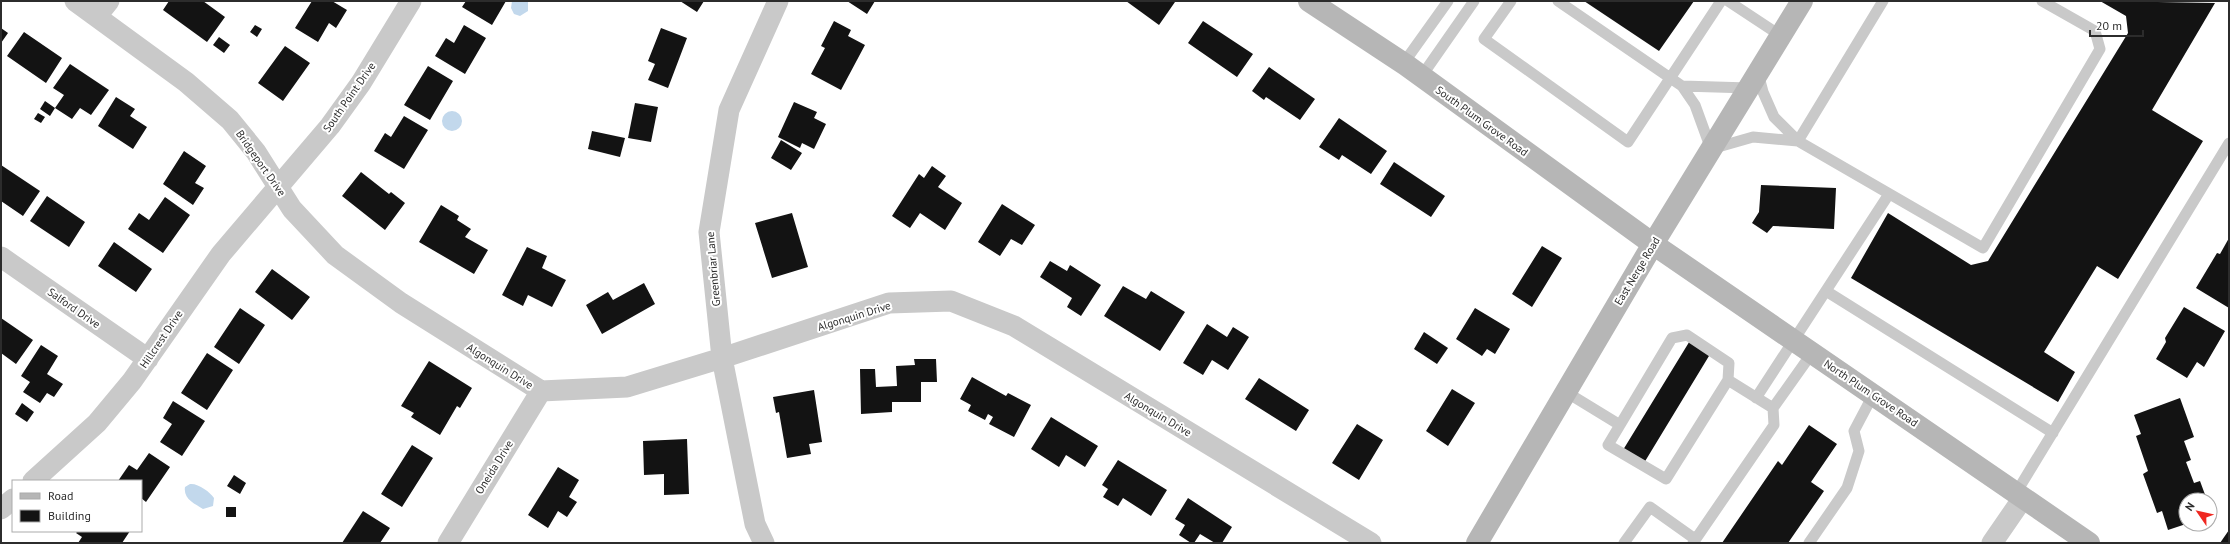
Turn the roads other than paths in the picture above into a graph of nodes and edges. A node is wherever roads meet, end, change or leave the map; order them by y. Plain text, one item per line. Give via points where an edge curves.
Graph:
1 (75, 1) edge
2 (412, 1) edge
3 (778, 1) edge
4 (1309, 1) edge
5 (1448, 1) edge
6 (1474, 1) edge
7 (1511, 1) edge
8 (1558, 1) edge
9 (1721, 1) edge
10 (1728, 1) edge
11 (1802, 1) edge
12 (1883, 1) edge
13 (2042, 1) edge
14 (103, 8) edge
15 (1781, 36) junction
16 (1403, 64) junction
17 (1422, 77) junction
18 (1672, 78) junction
19 (1753, 80) junction
20 (1682, 86) junction
21 (1798, 141) junction
22 (2229, 143) edge
23 (1711, 149) junction
24 (278, 188) junction
25 (1889, 194) junction
26 (1653, 244) junction
27 (1, 257) edge
28 (1826, 292) junction
29 (401, 303) joint
30 (1795, 341) junction
31 (1812, 353) junction
32 (722, 358) junction
33 (148, 359) junction
34 (1728, 380) junction
35 (541, 391) junction
36 (1566, 392) junction
37 (1873, 395) junction
38 (1756, 398) junction
39 (1773, 408) junction
40 (1620, 425) junction
41 (2053, 433) junction
42 (34, 480) edge
43 (2019, 495) junction
44 (12, 500) edge
45 (1, 509) edge
46 (1694, 541) edge
47 (1480, 542) edge
48 (448, 543) edge
49 (764, 543) edge
50 (1371, 543) edge
51 (1624, 543) edge
52 (1809, 543) edge
53 (1992, 543) edge
54 (2089, 543) edge

1 - 14 street, Bridgeport Drive
2 - 24 street, South Point Drive via 361,83 330,126
3 - 32 street, Greenbriar Lane via 729,110 709,232
4 - 16 street, South Plum Grove Road
5 - 16 lane
6 - 17 lane
7 - 18 lane via 1484,39 1628,142
8 - 18 lane
9 - 18 lane
10 - 15 lane
11 - 15 street, East Nerge Road
12 - 21 lane
13 - 25 lane via 2095,31 2100,49 1984,248
14 - 24 street, Bridgeport Drive via 230,120 256,152
15 - 19 street, East Nerge Road
16 - 17 street, South Plum Grove Road
17 - 26 street, South Plum Grove Road
18 - 20 lane
19 - 20 lane
19 - 21 lane via 1763,92 1774,117
19 - 23 street, East Nerge Road
20 - 23 lane via 1695,105
21 - 23 lane via 1753,137
21 - 25 lane
22 - 41 lane
23 - 26 street, East Nerge Road
24 - 29 street, Bridgeport Drive via 292,209 335,255
24 - 33 street, Hillcrest Drive via 221,254
25 - 28 lane
26 - 30 street, North Plum Grove Road
26 - 36 street, East Nerge Road
27 - 33 street, Salford Drive
28 - 30 lane
28 - 41 lane
29 - 35 street, Algonquin Drive
30 - 31 street, North Plum Grove Road
30 - 38 lane
31 - 37 street, North Plum Grove Road
31 - 39 lane
32 - 35 street, Algonquin Drive via 627,387
32 - 49 street, Greenbriar Lane via 755,524
32 - 50 street, Algonquin Drive via 889,304 952,301 1014,326
33 - 42 street, Hillcrest Drive via 97,423
34 - 38 lane
34 - 40 lane via 1729,362 1687,335 1672,338
34 - 40 lane via 1666,479 1608,445
35 - 48 street, Oneida Drive
36 - 40 lane
36 - 47 street, East Nerge Road
37 - 43 street, North Plum Grove Road
37 - 52 lane via 1854,431 1859,451 1847,488
38 - 39 lane
39 - 46 lane via 1774,425
41 - 43 lane
43 - 53 street
43 - 54 street, North Plum Grove Road
44 - 45 street
46 - 51 lane via 1650,507

